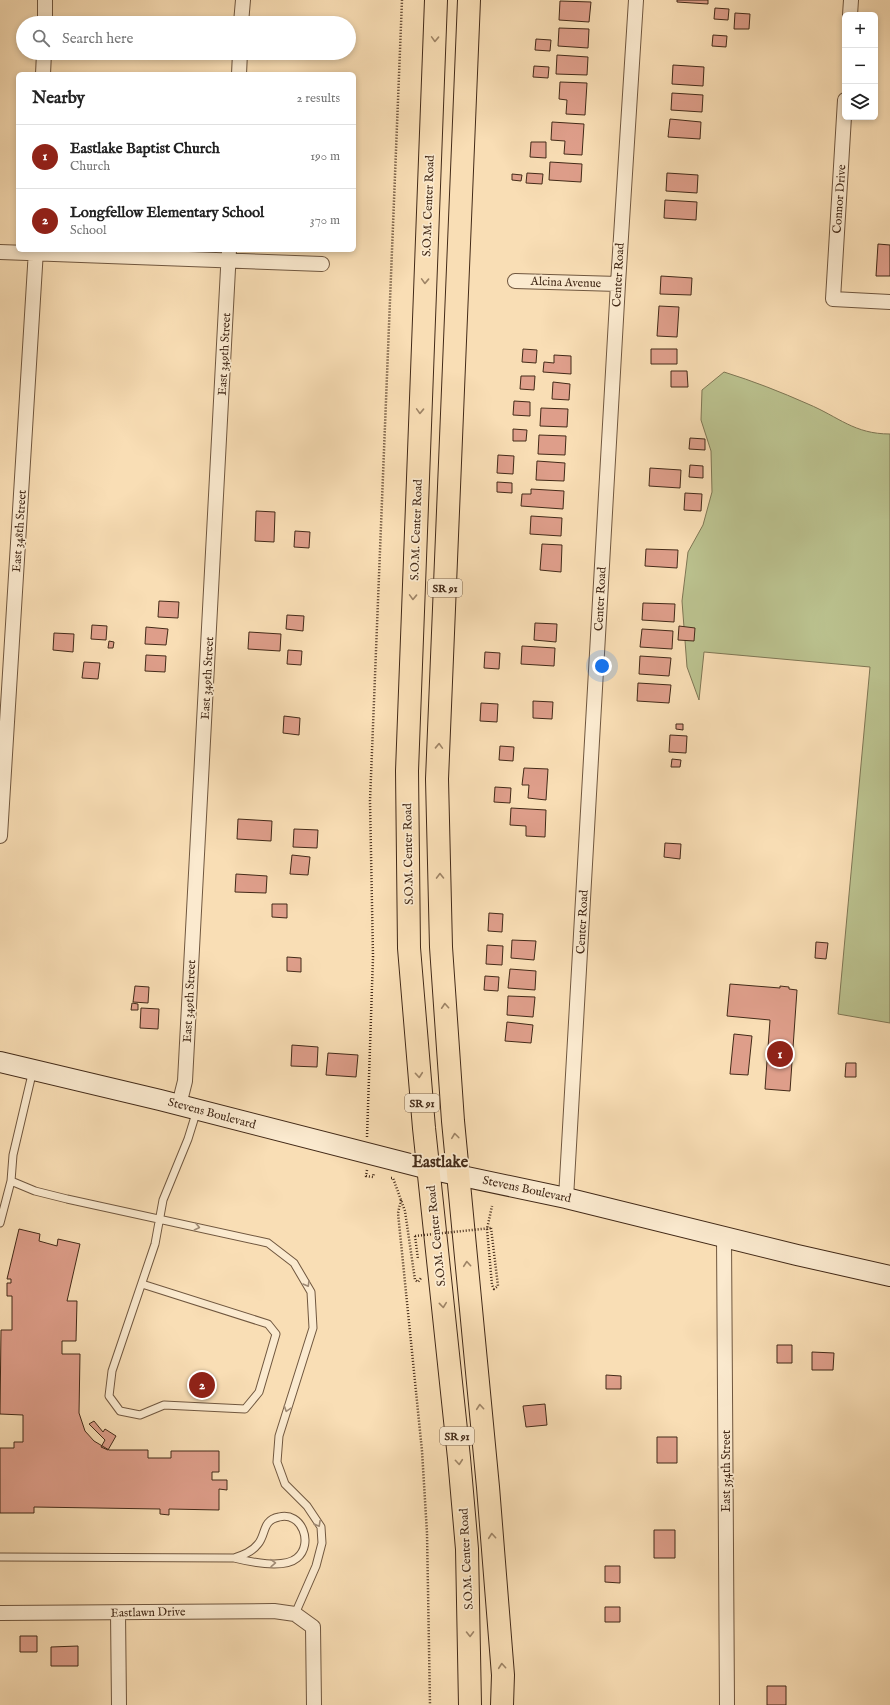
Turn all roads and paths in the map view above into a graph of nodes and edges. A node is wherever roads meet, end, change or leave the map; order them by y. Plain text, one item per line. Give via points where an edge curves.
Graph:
1 (45, 0) edge
2 (243, 0) edge
3 (402, 0) edge
4 (436, 0) edge
5 (468, 0) edge
6 (636, 0) edge
7 (851, 0) edge
8 (850, 12) edge
9 (45, 16) edge
10 (242, 16) edge
11 (44, 60) edge
12 (240, 60) edge
13 (43, 72) edge
14 (239, 72) edge
15 (844, 120) edge
16 (0, 252) edge
17 (36, 252) edge
18 (229, 256) edge
19 (322, 264) dead end
20 (515, 281) dead end
21 (618, 284) junction
22 (890, 302) edge
23 (0, 836) edge
24 (0, 1062) edge
25 (33, 1070) junction
26 (188, 1107) junction
27 (367, 1141) dead end
28 (429, 1169) junction
29 (380, 1175) dead end
30 (459, 1175) junction
31 (366, 1176) dead end
32 (386, 1176) dead end
33 (10, 1181) junction
34 (566, 1198) junction
35 (401, 1200) junction
36 (492, 1206) dead end
37 (159, 1219) junction
38 (0, 1223) edge
39 (724, 1237) junction
40 (419, 1263) dead end
41 (421, 1276) dead end
42 (890, 1276) edge
43 (142, 1284) junction
44 (0, 1557) edge
45 (234, 1558) junction
46 (0, 1613) edge
47 (118, 1613) junction
48 (295, 1614) junction
49 (119, 1705) edge
50 (314, 1705) edge
51 (430, 1705) edge
52 (470, 1705) edge
53 (502, 1705) edge
54 (727, 1705) edge

1 - 9 street
2 - 10 street
3 - 27 path via 370,801 373,957
4 -> 28 main road, S.O.M. Center Road / SR 91 via 407,771 409,948
30 -> 5 main road, SR 91 via 441,947 437,779
6 - 21 street, Center Road
7 - 8 street
11 - 13 street
12 - 14 street
15 - 22 street, Connor Drive via 834,299
16 - 17 street
17 - 18 street
17 - 23 street, East 348th Street
18 - 19 street
18 - 26 street, East 349th Street via 185,1080
20 - 21 street, Alcina Avenue
21 - 34 street, Center Road
24 - 25 street, Stevens Boulevard
25 - 26 street, Stevens Boulevard
25 - 33 lane via 13,1155
26 - 28 street, Stevens Boulevard
26 - 37 lane via 188,1139 163,1200
28 - 30 street, Stevens Boulevard
28 -> 52 main road, S.O.M. Center Road / SR 91 via 467,1549
29 - 31 path via 374,1173 372,1177
30 - 34 street, Stevens Boulevard
53 -> 30 main road, SR 91 via 503,1675 488,1487
32 - 35 path via 393,1178
33 - 37 lane via 35,1191
33 - 38 lane
34 - 39 street, Stevens Boulevard
35 - 41 path via 405,1211 414,1280 420,1281
35 - 51 path via 398,1213 422,1451 427,1533
36 - 40 path, bridge via 487,1229 492,1285 494,1289 497,1288 491,1228 414,1236
37 - 43 lane via 155,1244
37 -> 48 lane via 268,1243 294,1263 311,1292 313,1328 279,1436 277,1462 284,1484 307,1506 321,1527 322,1543 316,1566
39 - 42 street, Stevens Boulevard
39 - 54 street, East 354th Street
43 - 43 lane via 112,1372 109,1396 120,1412 140,1415 164,1405 245,1409 259,1392 276,1334 268,1324
44 - 45 lane
45 -> 45 lane via 255,1564 296,1559 305,1548 306,1536 301,1525 291,1518 279,1516 269,1521 259,1544 248,1553
46 - 47 street, Eastlawn Drive
47 - 48 street, Eastlawn Drive via 274,1611
47 - 49 street
48 - 50 street via 313,1627

